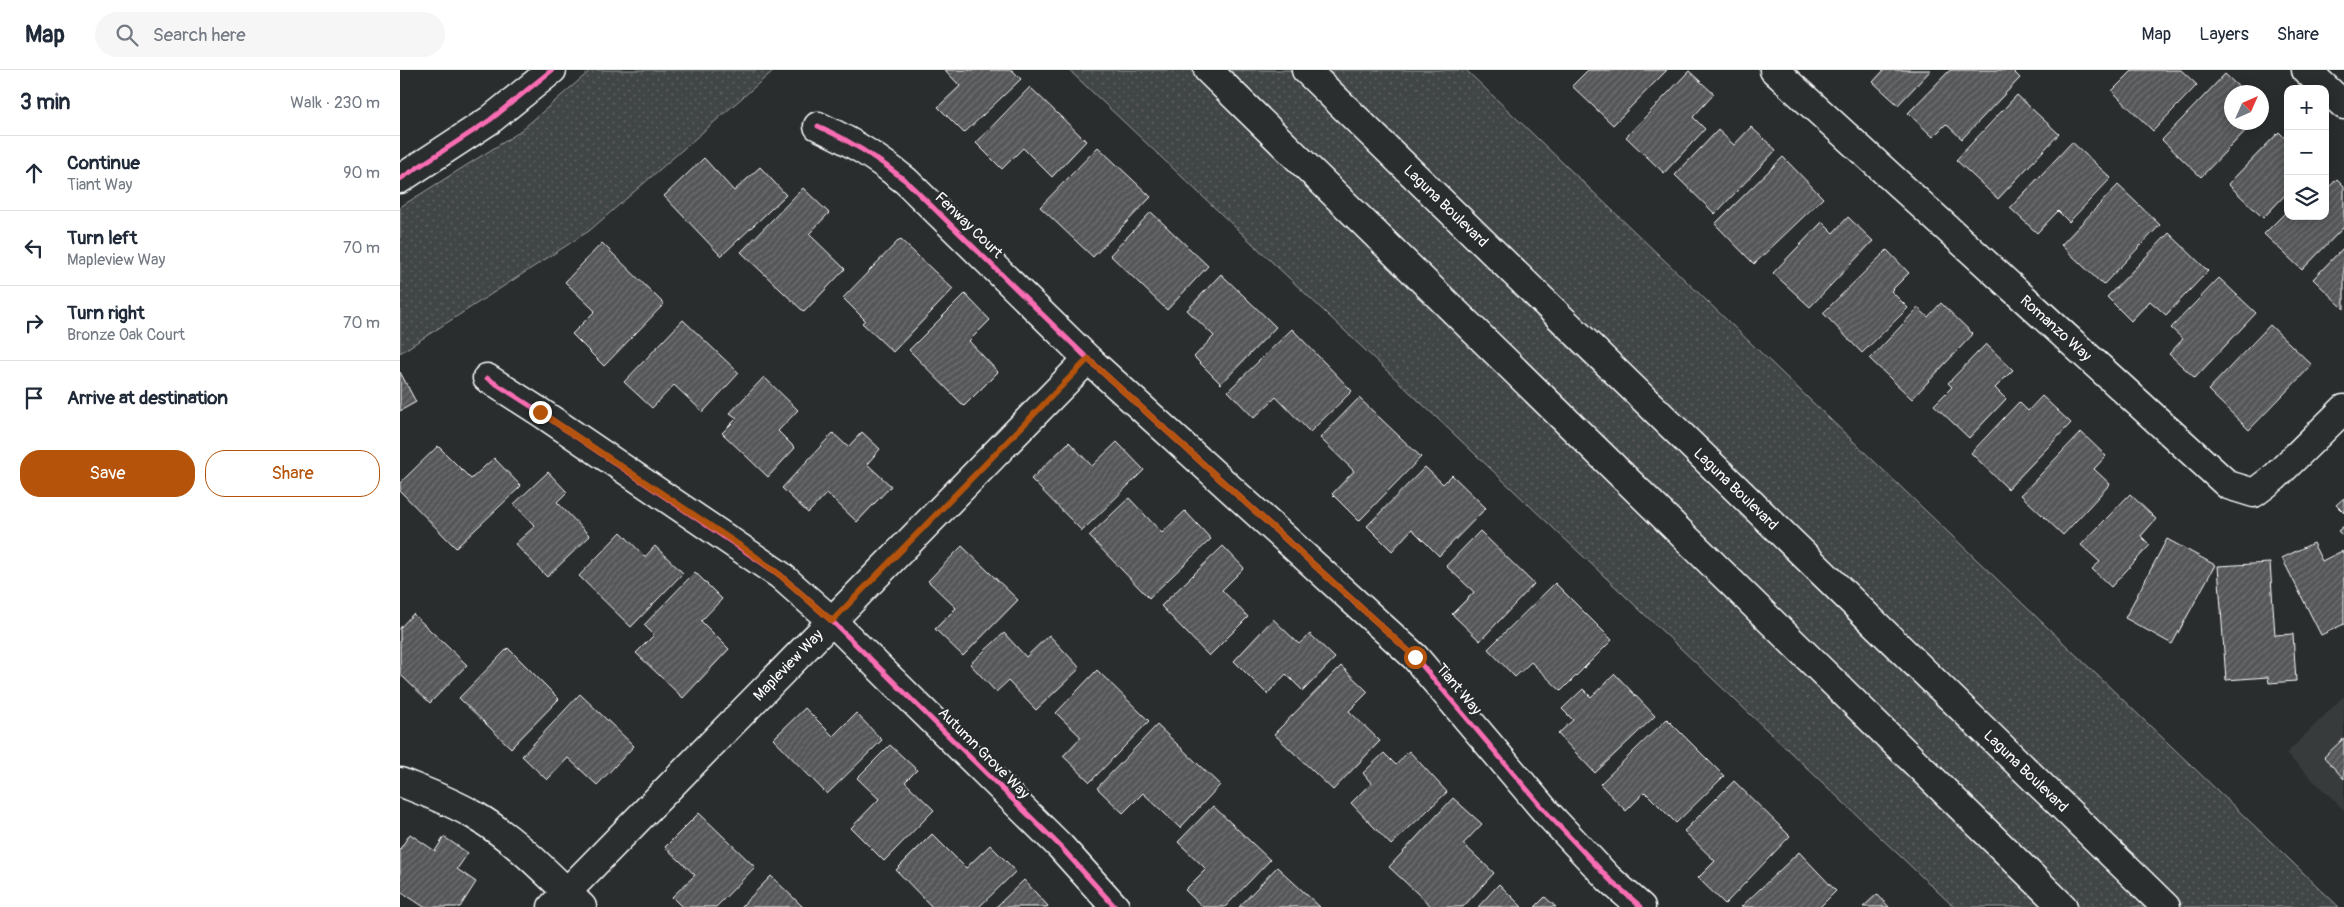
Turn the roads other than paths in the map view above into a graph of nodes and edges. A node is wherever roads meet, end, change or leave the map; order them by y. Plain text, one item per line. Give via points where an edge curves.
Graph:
1 (552, 70) edge
2 (1208, 70) edge
3 (1306, 70) edge
4 (1774, 70) edge
5 (2306, 70) edge
6 (2344, 104) edge
7 (818, 126) dead end
8 (400, 179) edge
9 (1088, 359) junction
10 (487, 378) dead end
11 (2344, 409) edge
12 (832, 621) junction
13 (400, 782) edge
14 (567, 902) edge
15 (1115, 907) edge
16 (1641, 907) edge
17 (2063, 907) edge
18 (2166, 907) edge

1 - 8 street via 490,120
2 - 17 street
3 - 18 street, Laguna Boulevard
4 - 11 street, Romanzo Way via 2228,485 2254,493 2275,477
5 - 6 street
7 - 9 street, Fenway Court via 879,158 906,181
9 - 12 street, Mapleview Way
9 - 16 street, Tiant Way via 1415,657 1548,813 1609,879
10 - 12 street, Autumn Grove Way via 748,551
12 - 14 street, Mapleview Way
12 - 15 street, Autumn Grove Way via 1060,846
13 - 14 street via 442,798 506,836

